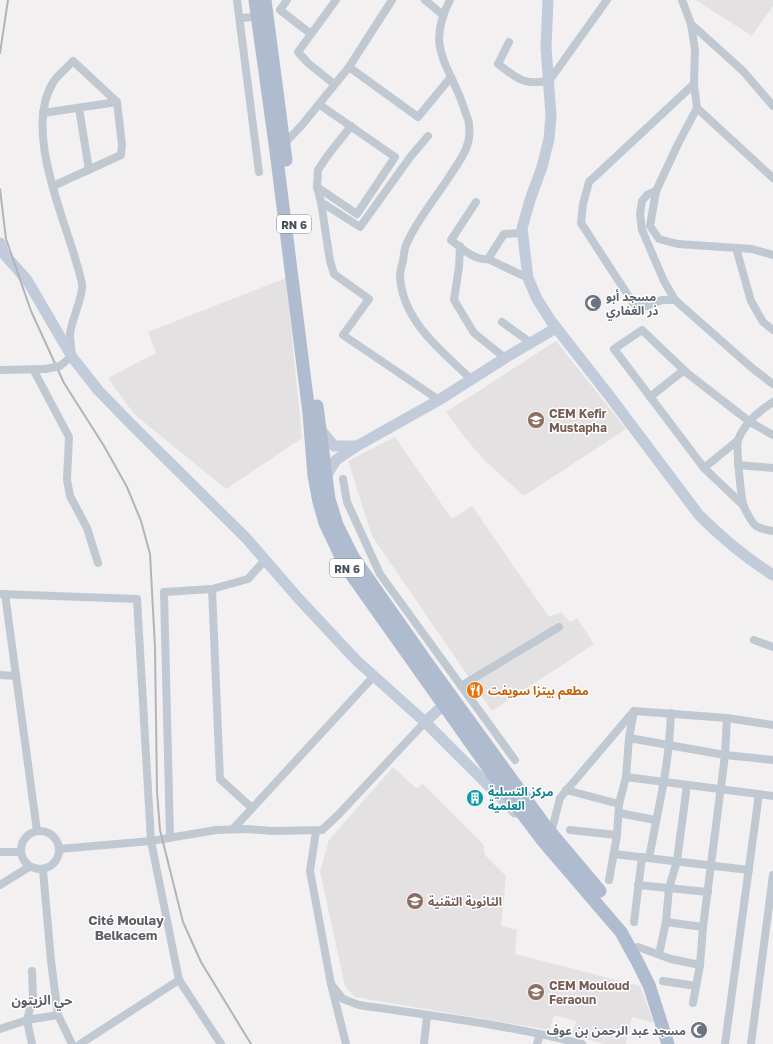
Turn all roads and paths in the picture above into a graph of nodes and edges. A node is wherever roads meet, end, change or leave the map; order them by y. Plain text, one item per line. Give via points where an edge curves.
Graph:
1 (237, 0) edge
2 (255, 0) edge
3 (265, 0) edge
4 (287, 0) edge
5 (336, 0) edge
6 (392, 0) edge
7 (426, 0) edge
8 (450, 0) edge
9 (548, 0) edge
10 (607, 0) edge
11 (682, 0) edge
12 (443, 15) junction
13 (257, 17) junction
14 (240, 18) junction
15 (691, 24) junction
16 (311, 34) junction
17 (509, 42) dead end
18 (349, 67) junction
19 (451, 77) junction
20 (549, 81) junction
21 (334, 84) junction
22 (694, 84) junction
23 (117, 102) junction
24 (320, 105) junction
25 (773, 106) edge
26 (79, 108) junction
27 (698, 108) junction
28 (43, 113) junction
29 (351, 126) junction
30 (428, 136) dead end
31 (279, 141) junction
32 (90, 170) junction
33 (259, 172) dead end
34 (773, 178) edge
35 (53, 186) junction
36 (317, 187) junction
37 (656, 191) junction
38 (321, 202) junction
39 (476, 202) dead end
40 (522, 234) junction
41 (0, 243) edge
42 (460, 246) junction
43 (736, 248) junction
44 (773, 255) edge
45 (488, 259) junction
46 (528, 278) junction
47 (675, 300) junction
48 (502, 322) dead end
49 (556, 328) junction
50 (773, 330) edge
51 (531, 343) junction
52 (505, 358) junction
53 (69, 359) junction
54 (33, 369) junction
55 (0, 370) edge
56 (684, 370) junction
57 (472, 380) junction
58 (773, 384) edge
59 (650, 397) junction
60 (439, 400) junction
61 (773, 402) edge
62 (750, 422) junction
63 (773, 435) edge
64 (738, 441) junction
65 (325, 453) junction
66 (738, 465) junction
67 (704, 468) junction
68 (773, 468) edge
69 (343, 478) dead end
70 (744, 506) junction
71 (773, 531) edge
72 (265, 560) junction
73 (98, 563) dead end
74 (773, 575) edge
75 (212, 589) junction
76 (3, 594) edge
77 (559, 627) dead end
78 (754, 640) dead end
79 (773, 647) edge
80 (0, 675) edge
81 (16, 676) junction
82 (374, 676) junction
83 (461, 686) junction
84 (448, 701) junction
85 (634, 711) junction
86 (671, 713) junction
87 (727, 718) junction
88 (425, 722) junction
89 (773, 725) edge
90 (629, 738) junction
91 (669, 745) junction
92 (507, 750) junction
93 (725, 755) junction
94 (496, 757) junction
95 (515, 760) dead end
96 (773, 760) edge
97 (626, 777) junction
98 (664, 781) junction
99 (687, 784) junction
100 (721, 788) junction
101 (566, 790) junction
102 (759, 794) junction
103 (773, 796) edge
104 (619, 804) junction
105 (252, 808) junction
106 (619, 813) junction
107 (655, 820) junction
108 (233, 829) junction
109 (570, 830) dead end
110 (37, 831) junction
111 (316, 831) junction
112 (616, 835) junction
113 (547, 837) junction
114 (170, 838) junction
115 (151, 841) junction
116 (59, 849) junction
117 (0, 852) edge
118 (20, 852) junction
119 (614, 854) junction
120 (645, 858) junction
121 (677, 861) junction
122 (711, 866) junction
123 (29, 867) junction
124 (43, 870) junction
125 (749, 870) junction
126 (773, 875) edge
127 (609, 880) dead end
128 (0, 885) edge
129 (638, 885) junction
130 (669, 888) junction
131 (708, 892) junction
132 (634, 922) dead end
133 (666, 922) junction
134 (703, 927) junction
135 (638, 947) junction
136 (659, 954) junction
137 (700, 965) junction
138 (32, 971) dead end
139 (179, 980) junction
140 (662, 981) dead end
141 (331, 984) junction
142 (696, 986) junction
143 (693, 1002) dead end
144 (58, 1015) junction
145 (427, 1016) junction
146 (28, 1020) junction
147 (0, 1029) edge
148 (540, 1034) junction
149 (32, 1044) edge
150 (72, 1044) edge
151 (80, 1044) edge
152 (221, 1044) edge
153 (346, 1044) edge
154 (424, 1044) edge
155 (537, 1044) edge
156 (582, 1044) edge
157 (668, 1044) edge
158 (675, 1044) edge
159 (725, 1044) edge
160 (750, 1044) edge

1 - 14 street
2 - 13 main road, RN 6
3 - 31 main road, RN 6
4 - 16 street via 280,10
5 - 16 street
6 - 18 street
7 - 12 street
8 - 12 street
9 - 20 street via 546,47
10 - 20 street
11 - 15 street
12 - 19 street via 438,33 441,56
13 - 14 street
13 - 31 main road, RN 6
14 - 33 street
15 - 22 street via 695,50
15 - 25 street via 743,71
16 - 21 street via 298,52
17 - 20 street via 498,64 522,82
18 - 19 street via 418,117
18 - 21 street
19 - 57 street via 460,95 469,125 467,148 421,216 406,245 400,275 404,294 416,322
20 - 40 street via 552,116 549,138
21 - 24 street
22 - 27 street
22 - 47 street via 588,182 581,223 633,303 647,306 662,300
23 - 26 street
23 - 28 street via 73,61 54,81
23 - 32 street via 122,155
24 - 29 street
24 - 31 street
26 - 28 street
26 - 32 street
27 - 34 street
27 - 37 street
28 - 35 street via 43,143
29 - 36 street via 318,170
29 - 36 street via 395,157 357,214
30 - 38 street via 360,227
31 - 65 main road, RN 6
31 - 65 main road, RN 6 via 308,405
32 - 35 street
35 - 53 street via 83,286 70,333
36 - 38 street
37 - 43 street via 650,226 659,239 678,244
37 - 47 street via 646,195 642,201 642,230
38 - 60 street via 334,274 369,299 343,335
39 - 42 street via 451,240
40 - 45 street via 504,234
40 - 46 street
41 - 53 street via 4,254 27,280
42 - 45 street via 482,260
42 - 52 street via 454,300 474,333
43 - 44 street
43 - 50 street via 751,301 763,322
45 - 46 street
46 - 49 street via 537,299
47 - 58 street
48 - 51 street
49 - 51 street
49 - 74 street via 699,515 716,533
51 - 52 street
52 - 57 street
53 - 54 street, bridge via 60,366
53 - 72 street
54 - 55 street
54 - 73 street via 68,437 67,480 70,496 87,528
56 - 59 street
56 - 59 street via 642,330 614,350
56 - 62 street
57 - 60 street
59 - 67 street
60 - 65 street via 357,446
61 - 62 street
62 - 63 street
62 - 64 street
64 - 66 street
64 - 67 street
65 - 84 main road, RN 6 via 329,500 337,525 353,557
65 - 84 main road, RN 6 via 314,476 319,502 332,540 353,577
66 - 68 street
66 - 70 street
67 - 70 street
69 - 83 street via 347,502 380,574
70 - 71 street via 754,525
72 - 75 street via 248,579
72 - 82 street via 298,599
75 - 105 street via 220,779
75 - 114 street via 164,592
76 - 81 street
76 - 115 street via 137,599
77 - 83 street
78 - 79 street
80 - 81 street
81 - 110 street
82 - 88 street
82 - 105 street
83 - 92 street
84 - 88 street
84 - 94 main road, RN 6
84 - 113 main road, RN 6 via 499,783
85 - 86 street
85 - 90 street
85 - 101 street
86 - 87 street
86 - 91 street
87 - 89 street
87 - 93 street
88 - 111 street via 339,814 322,830
88 - 113 street
90 - 91 street
90 - 97 street
91 - 93 street
91 - 98 street
92 - 94 street
92 - 95 street
93 - 96 street
93 - 100 street
94 - 113 main road, RN 6
97 - 98 street
97 - 104 street
98 - 99 street
98 - 107 street
99 - 100 street
99 - 121 street
100 - 102 street
100 - 122 street
101 - 104 street
101 - 113 street via 560,798
102 - 103 street
102 - 125 street
104 - 106 street
105 - 108 street
106 - 107 street
106 - 112 street
107 - 120 street
108 - 111 street
108 - 114 street
109 - 112 street
110 - 116 street via 50,834
110 - 118 street via 27,836
111 - 141 street via 310,871
112 - 119 street
113 - 135 main road, RN 6 via 606,899
113 - 157 main road, RN 6 via 621,932 649,985
114 - 115 street
115 - 116 street
115 - 139 street
116 - 124 street via 56,861
117 - 118 street
118 - 123 street
119 - 120 street
119 - 127 street
120 - 121 street
120 - 129 street
121 - 122 street
121 - 130 street
122 - 125 street
122 - 131 street
123 - 124 street
123 - 128 street
124 - 144 street
125 - 159 street
126 - 160 street
129 - 130 street
129 - 132 street
130 - 131 street
130 - 133 street
131 - 134 street
133 - 134 street
133 - 136 street
134 - 137 street
135 - 136 street
135 - 158 main road, RN 6 via 646,962
136 - 137 street
137 - 142 street
138 - 146 street via 33,997
139 - 151 street
139 - 152 street
140 - 142 street
141 - 145 street via 343,998 359,1005
141 - 153 street
142 - 143 street
144 - 146 street
144 - 150 street
145 - 148 street
145 - 154 street
146 - 147 street
146 - 149 street
148 - 155 street
148 - 156 street

